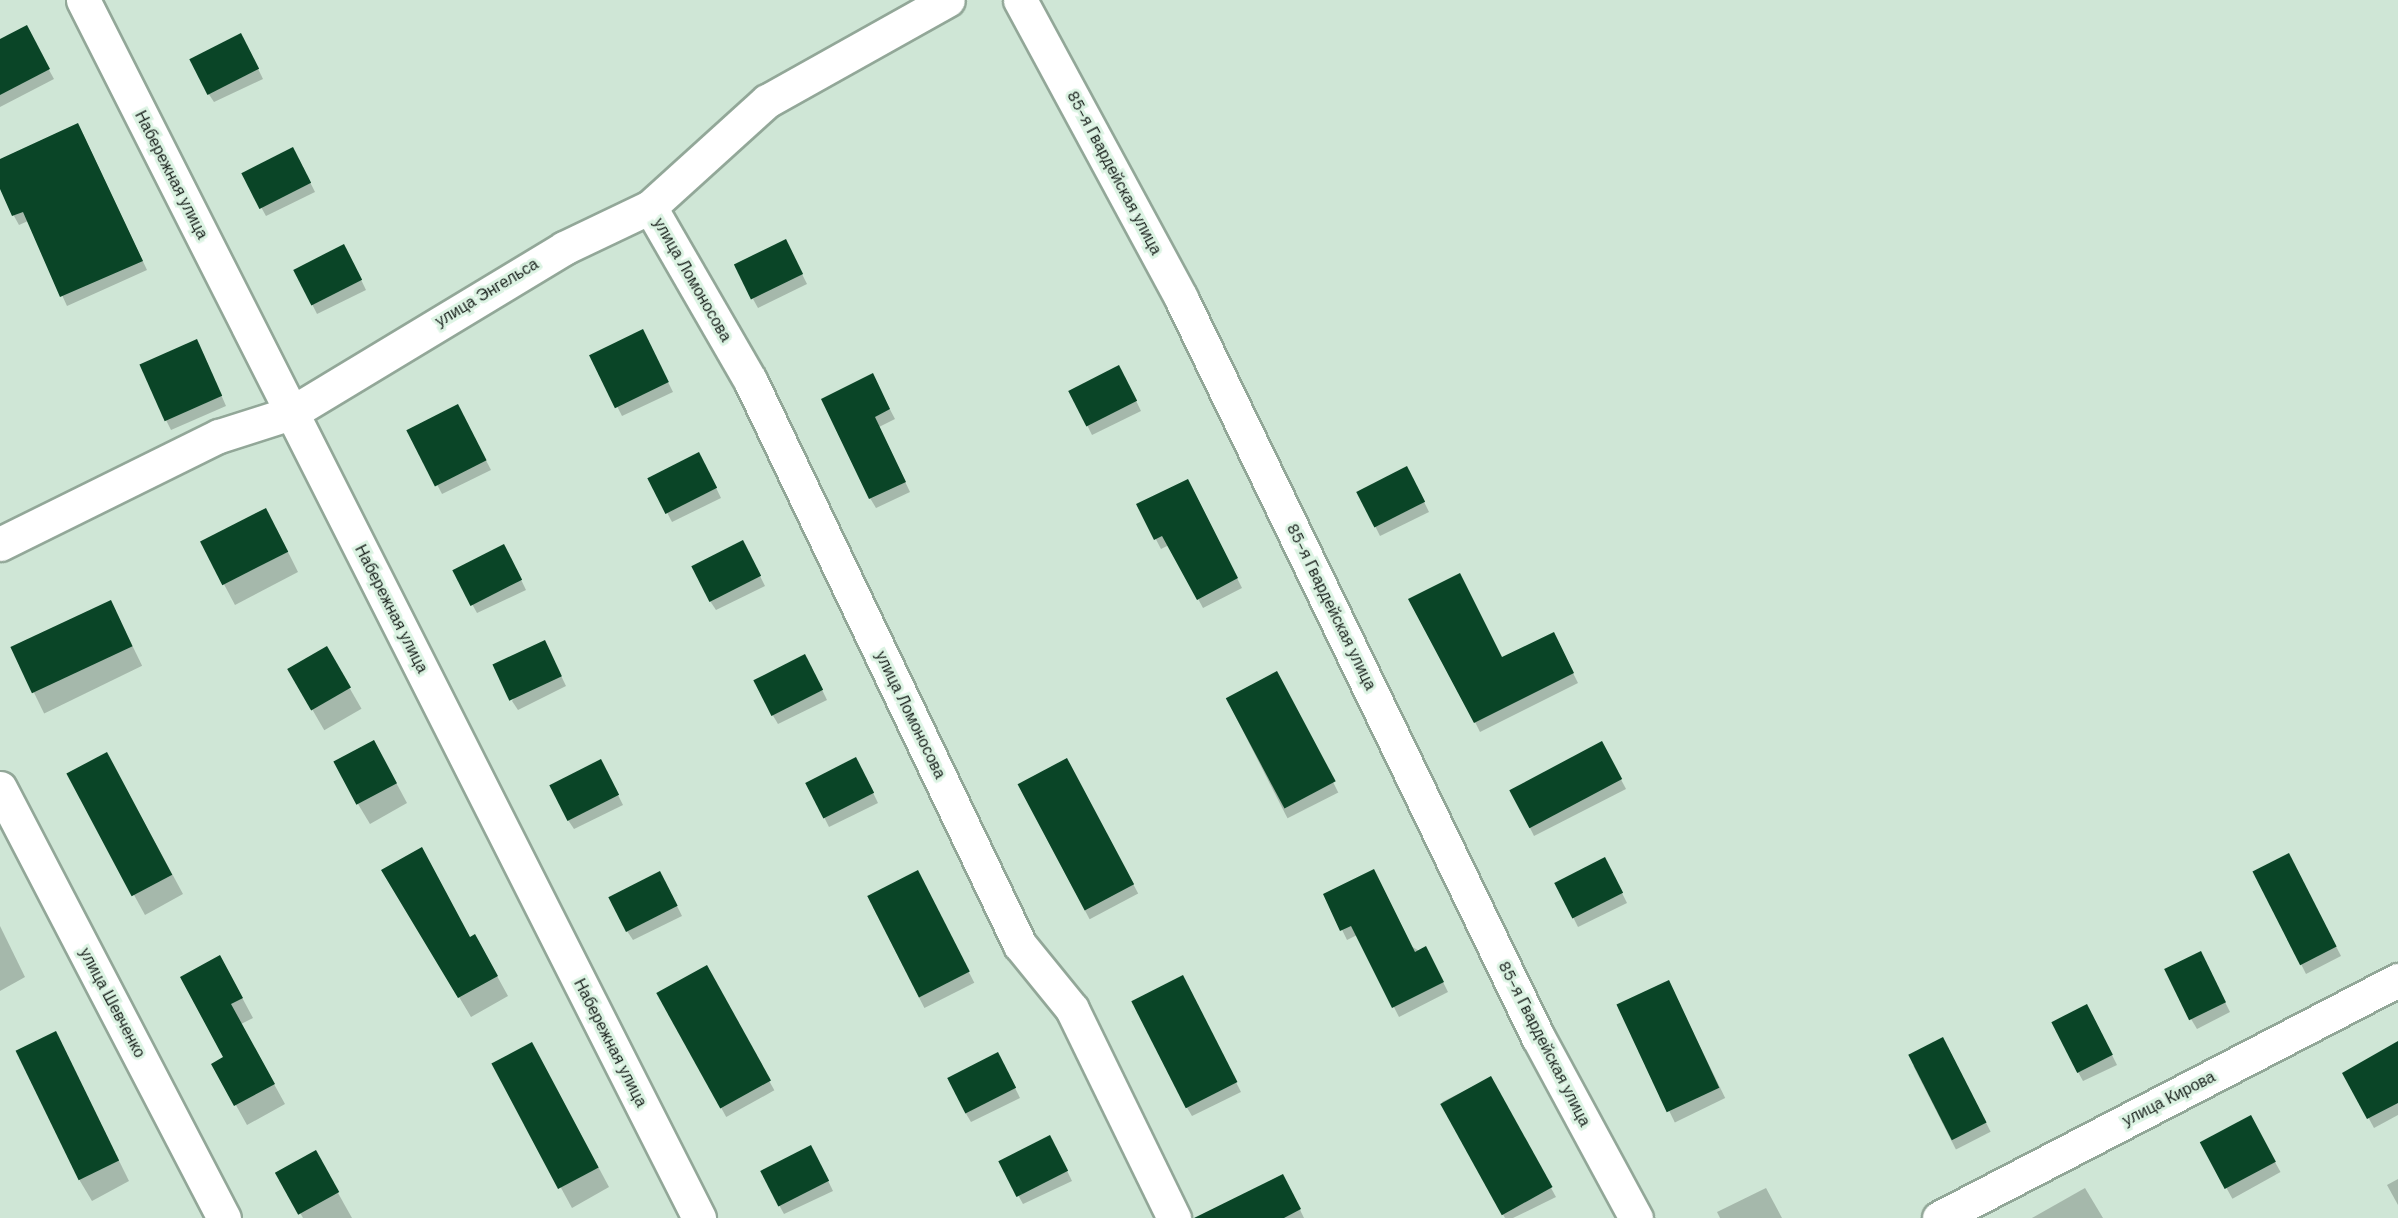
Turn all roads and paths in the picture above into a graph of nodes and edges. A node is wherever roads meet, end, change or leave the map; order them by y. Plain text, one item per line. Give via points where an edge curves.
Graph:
1 (83, 0) edge
2 (948, 0) edge
3 (1020, 0) edge
4 (650, 207) junction
5 (291, 412) junction
6 (0, 544) edge
7 (0, 788) edge
8 (2398, 980) edge
9 (224, 1218) edge
10 (699, 1218) edge
11 (1174, 1218) edge
12 (1636, 1218) edge
13 (1939, 1218) edge

1 - 5 street, Набережная улица
2 - 4 street, улица Энгельса via 767,101
3 - 12 street, 85-я Гвардейская улица via 1181,298 1538,1037
4 - 5 street, улица Энгельса via 564,248
4 - 11 street, улица Ломоносова via 750,380 1020,945 1072,1009
5 - 6 street, улица Энгельса via 219,436
5 - 10 street, Набережная улица
7 - 9 street, улица Шевченко
8 - 13 street, улица Кирова

